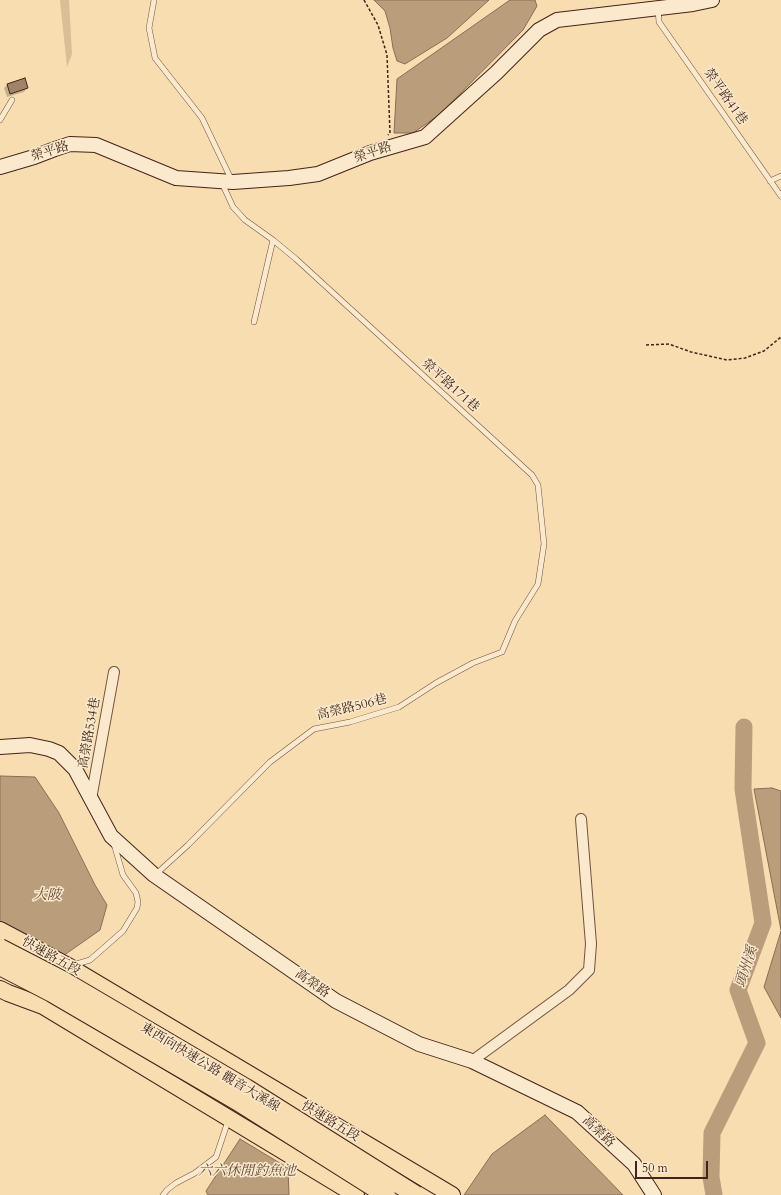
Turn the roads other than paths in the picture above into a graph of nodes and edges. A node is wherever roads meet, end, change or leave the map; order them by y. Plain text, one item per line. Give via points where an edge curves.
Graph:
1 (154, 0) edge
2 (712, 0) edge
3 (658, 8) junction
4 (12, 100) dead end
5 (0, 120) edge
6 (0, 167) edge
7 (781, 176) edge
8 (770, 180) junction
9 (227, 182) junction
10 (781, 196) edge
11 (273, 240) junction
12 (254, 322) dead end
13 (502, 652) joint
14 (114, 672) dead end
15 (0, 747) edge
16 (91, 799) junction
17 (581, 819) dead end
18 (111, 836) junction
19 (154, 875) junction
20 (0, 930) edge
21 (0, 948) edge
22 (0, 966) edge
23 (68, 966) junction
24 (3, 993) edge
25 (472, 1061) junction
26 (229, 1118) junction
27 (163, 1195) edge
28 (356, 1195) edge
29 (386, 1195) edge
30 (416, 1195) edge
31 (452, 1195) edge
32 (654, 1195) edge

1 - 9 lane, 榮平路171巷 via 149,28 155,58 202,118
2 - 3 street, 榮平路
3 - 8 lane, 榮平路41巷 via 659,22
3 - 9 street, 榮平路 via 557,20 539,30 425,137 370,153 318,174
4 - 5 lane
6 - 9 street, 榮平路 via 70,144 96,145 176,178
7 - 8 lane
8 - 10 lane, 榮平路41巷
9 - 11 lane, 榮平路171巷 via 232,207 244,220
11 - 12 lane
11 - 13 lane, 榮平路171巷 via 532,475 538,485 544,544 538,584 515,621
13 - 19 lane, 高榮路506巷 via 473,663 399,707 350,722 314,728 270,762 188,845
14 - 16 street, 高榮路534巷
15 - 16 street, 高榮路 via 30,745 59,753 75,769
16 - 18 street, 高榮路
17 - 25 street via 591,944 589,970 569,990
18 - 19 street, 高榮路
18 - 23 lane via 123,876 136,893 137,908 123,931 90,960
19 - 25 street, 高榮路 via 336,1000 419,1044
20 - 23 main road, 快速路五段
21 - 30 highway, 東西向快速公路 觀音大溪線, bridge via 64,981 239,1084
22 - 29 highway, 東西向快速公路 觀音大溪線, bridge via 59,997 237,1101
23 - 31 main road, 快速路五段
24 - 26 main road via 43,1006
25 - 32 street, 高榮路 via 577,1112 634,1164
26 - 27 lane via 216,1157 195,1173 176,1182
26 - 28 main road

